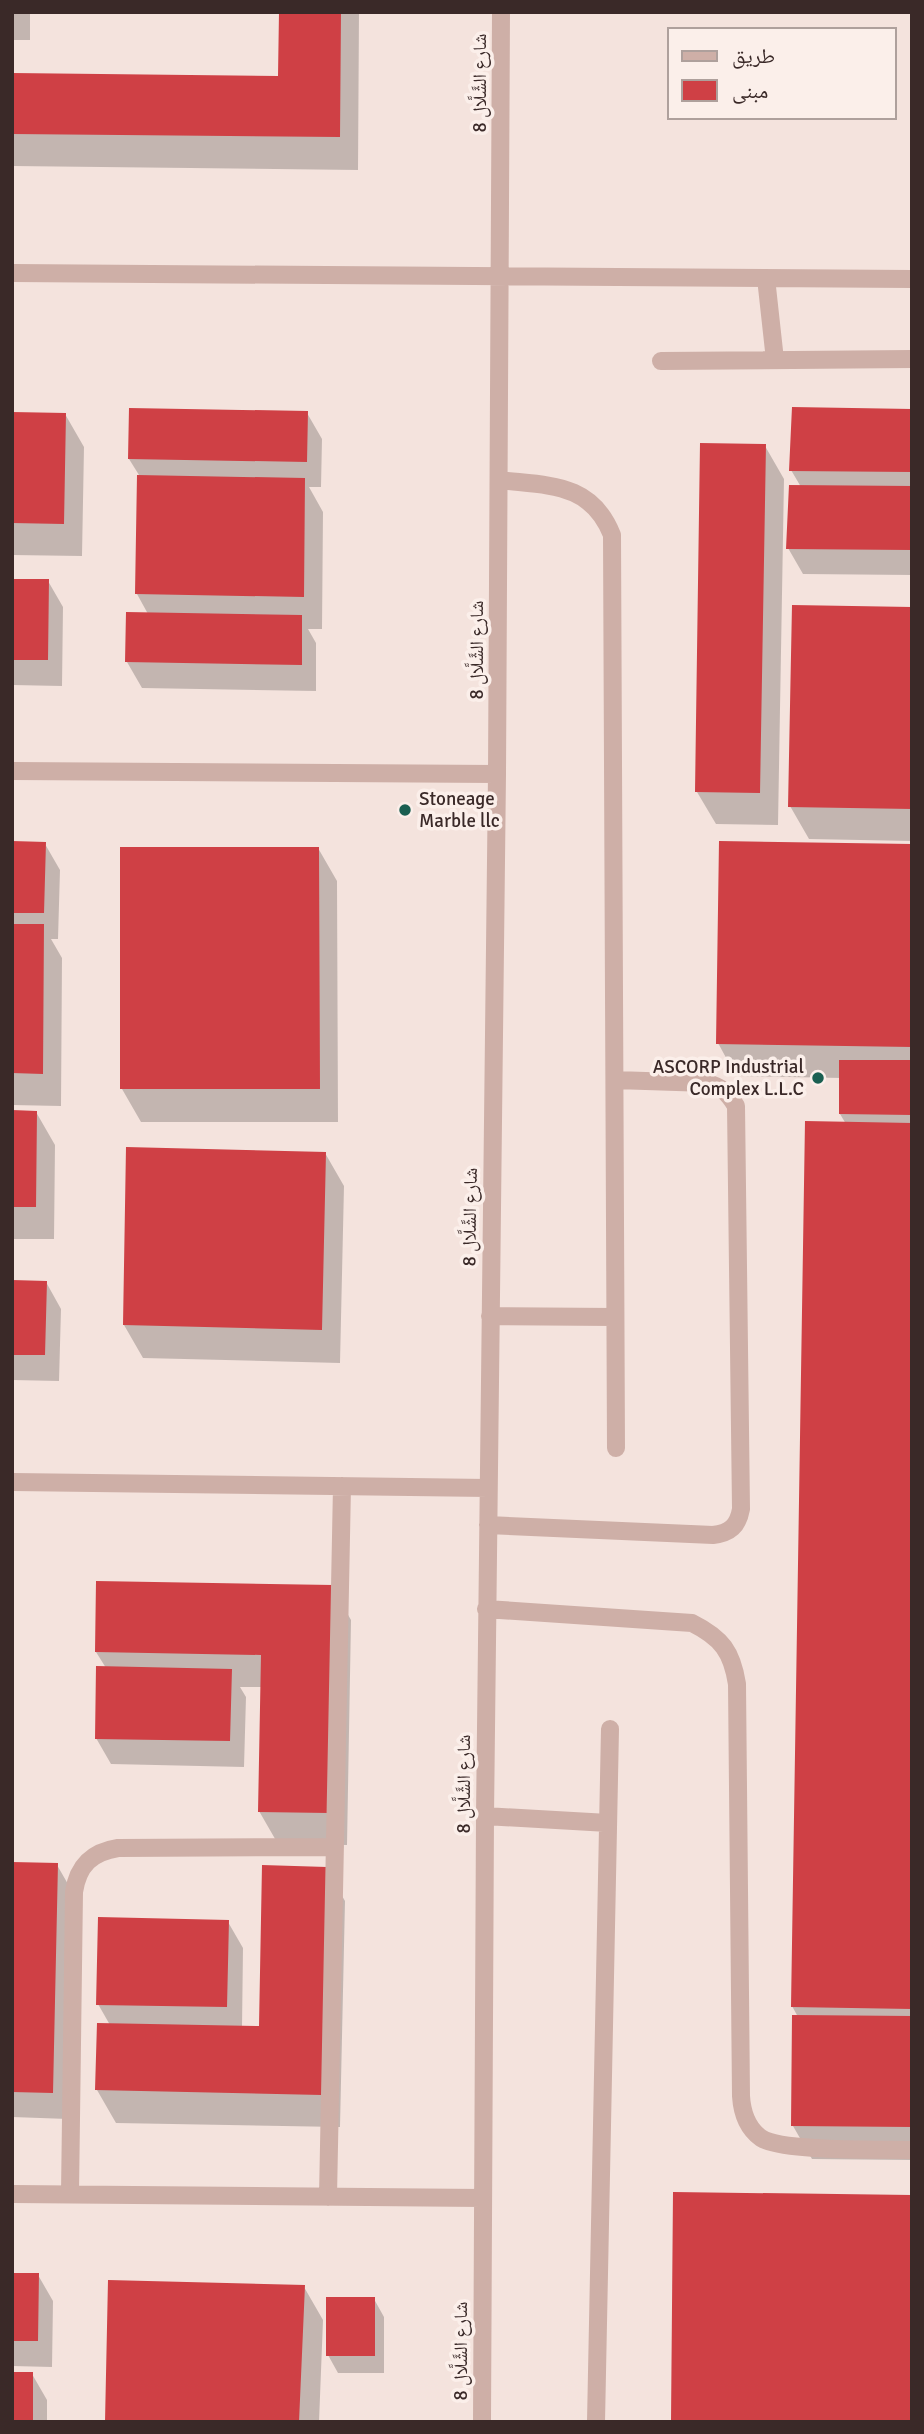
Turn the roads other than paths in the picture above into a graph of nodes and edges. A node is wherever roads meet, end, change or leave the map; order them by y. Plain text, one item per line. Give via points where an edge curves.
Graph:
1 (502, 12) edge
2 (12, 272) edge
3 (500, 276) junction
4 (766, 278) junction
5 (912, 279) edge
6 (912, 359) edge
7 (775, 360) junction
8 (661, 361) dead end
9 (499, 480) junction
10 (12, 771) edge
11 (497, 774) junction
12 (615, 1080) junction
13 (490, 1316) junction
14 (615, 1317) junction
15 (616, 1448) dead end
16 (12, 1482) edge
17 (342, 1486) junction
18 (488, 1488) junction
19 (488, 1525) junction
20 (486, 1609) junction
21 (610, 1729) dead end
22 (485, 1816) junction
23 (608, 1823) junction
24 (335, 1847) junction
25 (912, 2150) edge
26 (12, 2194) edge
27 (70, 2194) junction
28 (328, 2197) junction
29 (482, 2198) junction
30 (482, 2422) edge
31 (596, 2422) edge

1 - 3 street, شارع الشَّلَّال 8
2 - 3 street
3 - 4 street
3 - 9 street, شارع الشَّلَّال 8
4 - 5 street
4 - 7 street
6 - 7 street
7 - 8 street
9 - 11 street, شارع الشَّلَّال 8
9 - 12 street via 580,494 606,519 612,535
10 - 11 street
11 - 13 street, شارع الشَّلَّال 8
12 - 14 street
12 - 19 street via 707,1083 720,1087 736,1106 739,1520 723,1534 713,1535
13 - 14 street
13 - 18 street, شارع الشَّلَّال 8
14 - 15 street
16 - 17 street
17 - 18 street
17 - 24 street
18 - 19 street, شارع الشَّلَّال 8
19 - 20 street, شارع الشَّلَّال 8
20 - 22 street, شارع الشَّلَّال 8
20 - 25 street via 692,1623 725,1647 737,1685 741,2096 745,2119 761,2138 783,2146
21 - 23 street
22 - 23 street
22 - 29 street, شارع الشَّلَّال 8
23 - 31 street
24 - 27 street via 118,1848 92,1856 82,1866 74,1892
24 - 28 street
26 - 27 street
27 - 28 street
28 - 29 street
29 - 30 street, شارع الشَّلَّال 8

